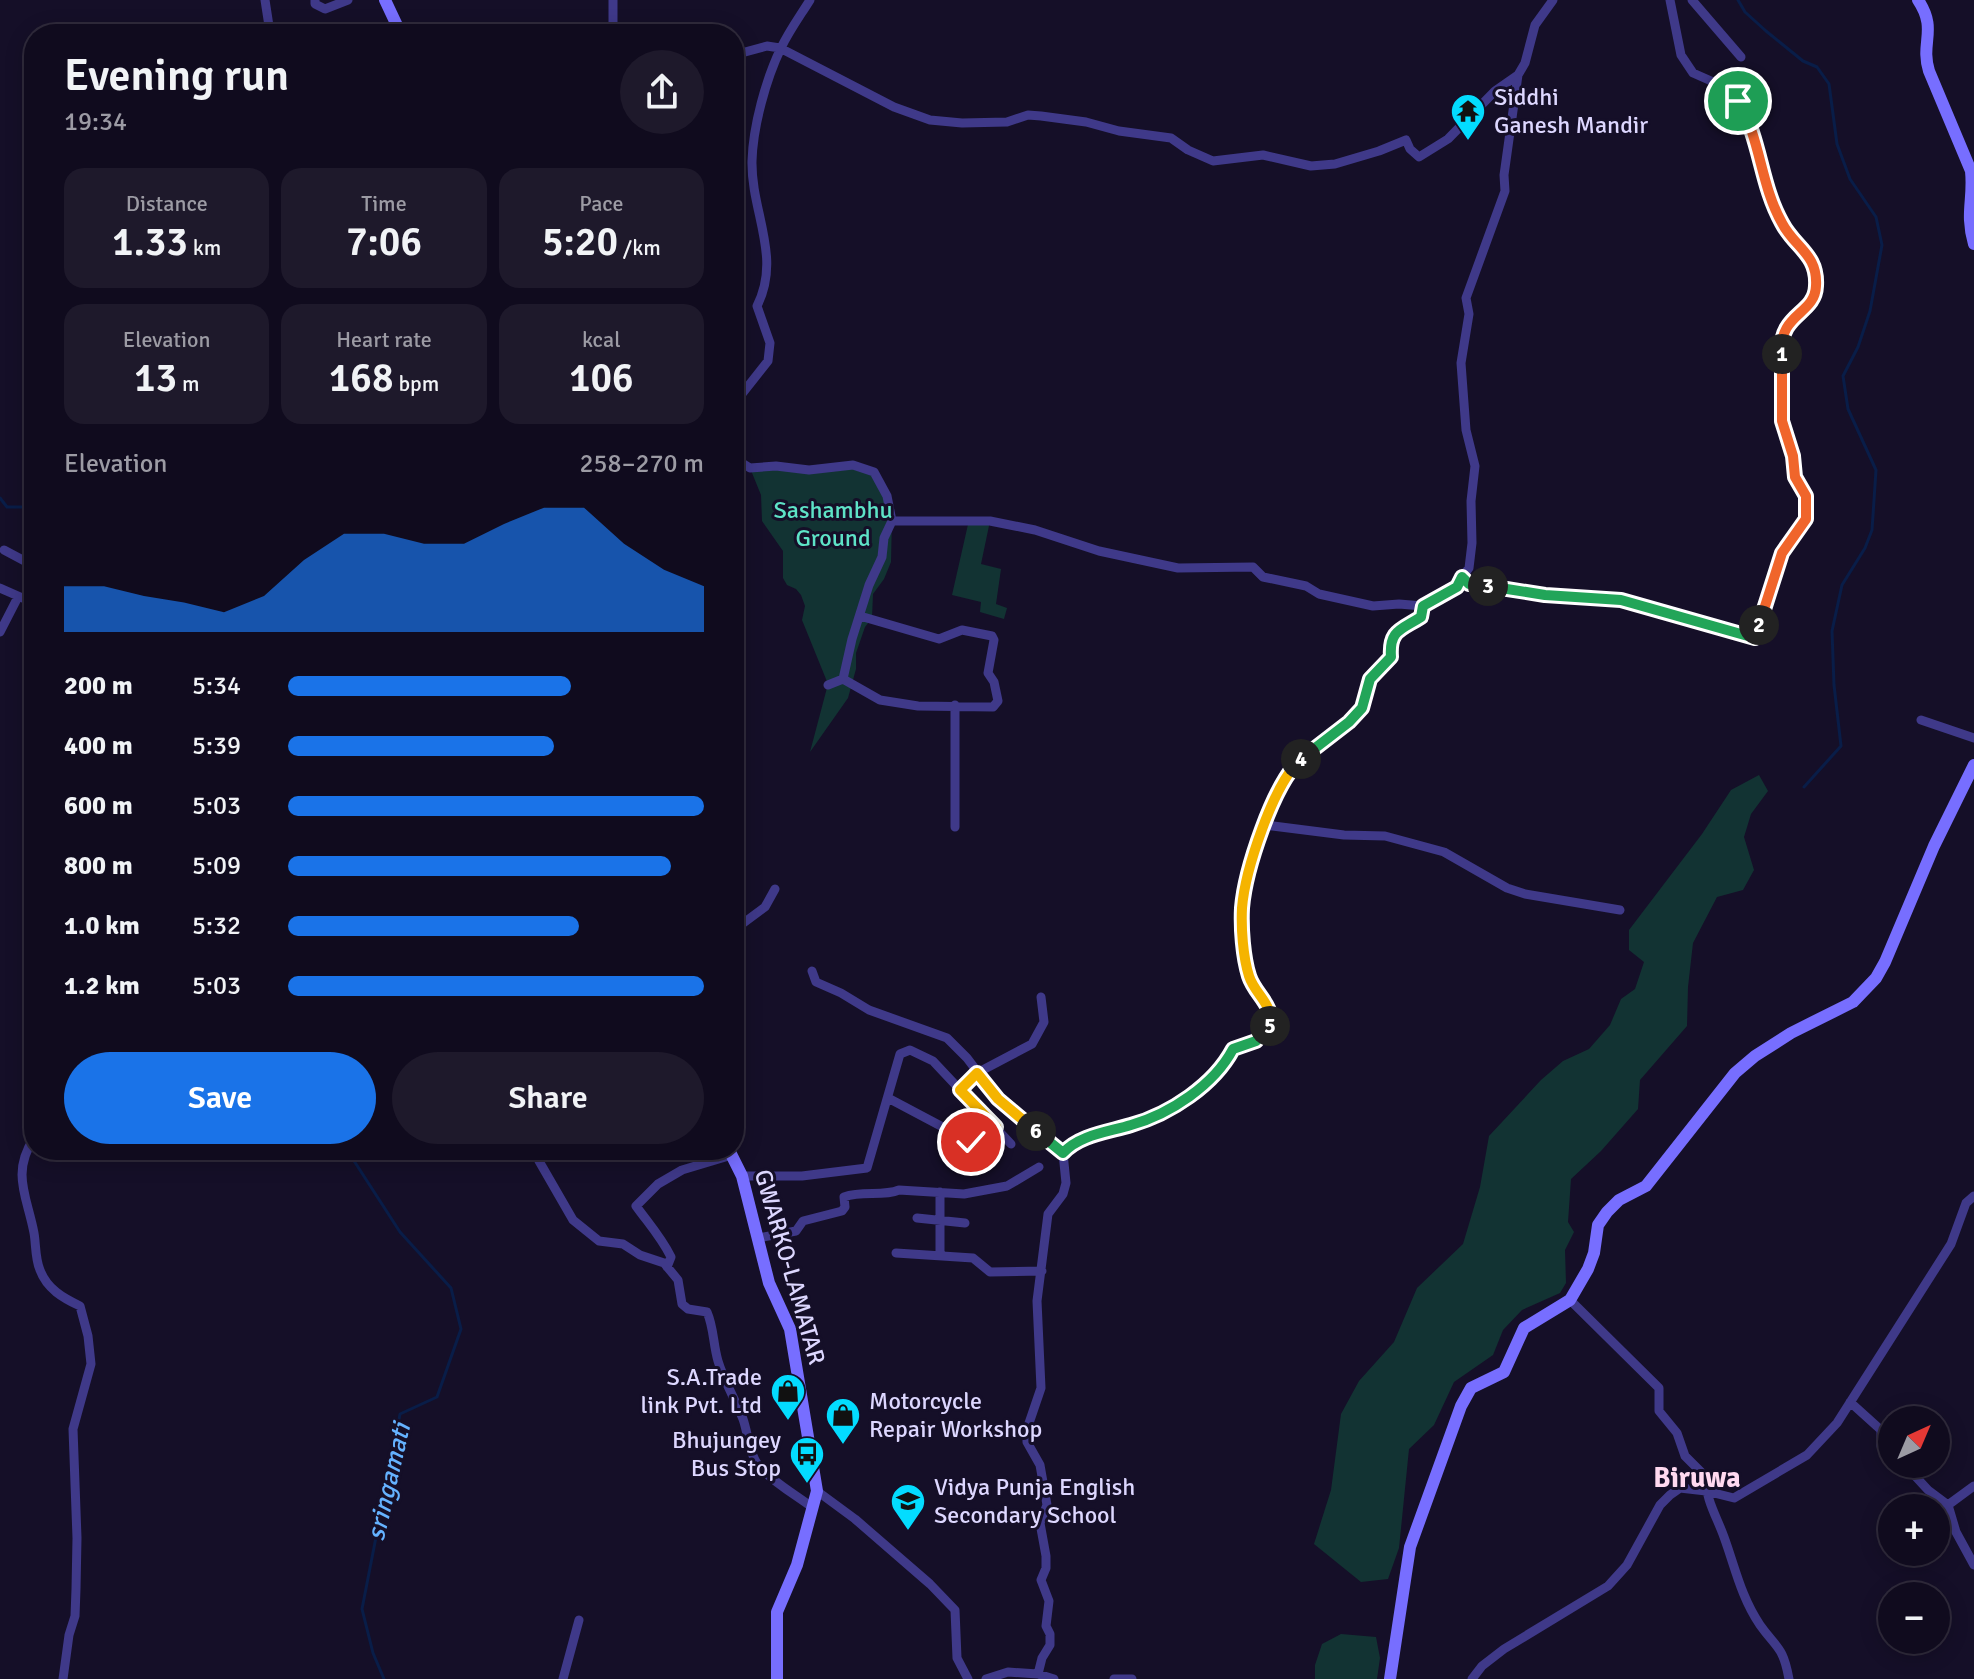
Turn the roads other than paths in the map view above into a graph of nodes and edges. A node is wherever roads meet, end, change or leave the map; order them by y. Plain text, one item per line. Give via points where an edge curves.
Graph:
1 (265, 0) edge
2 (315, 0) edge
3 (348, 0) edge
4 (385, 0) edge
5 (613, 0) edge
6 (810, 0) edge
7 (1553, 0) edge
8 (1692, 0) edge
9 (1918, 0) edge
10 (1672, 1) edge
11 (269, 24) edge
12 (396, 24) edge
13 (613, 24) edge
14 (780, 48) junction
15 (744, 52) edge
16 (1741, 57) dead end
17 (1518, 75) junction
18 (1974, 244) edge
19 (744, 391) edge
20 (744, 464) edge
21 (892, 521) junction
22 (4, 550) dead end
23 (24, 561) edge
24 (1462, 577) junction
25 (0, 588) edge
26 (18, 597) junction
27 (24, 598) edge
28 (1423, 606) junction
29 (860, 616) junction
30 (2, 627) edge
31 (843, 679) junction
32 (828, 685) dead end
33 (955, 705) junction
34 (1921, 720) dead end
35 (1974, 738) edge
36 (1974, 765) edge
37 (1265, 825) junction
38 (955, 827) dead end
39 (775, 889) dead end
40 (1620, 910) dead end
41 (744, 923) edge
42 (812, 971) dead end
43 (1041, 997) dead end
44 (977, 1073) junction
45 (960, 1090) junction
46 (888, 1098) junction
47 (996, 1127) junction
48 (1011, 1144) dead end
49 (1063, 1153) junction
50 (24, 1157) edge
51 (539, 1160) edge
52 (710, 1160) edge
53 (734, 1160) edge
54 (1039, 1167) dead end
55 (742, 1176) junction
56 (940, 1192) junction
57 (1974, 1196) edge
58 (917, 1218) dead end
59 (942, 1219) junction
60 (965, 1223) dead end
61 (758, 1238) junction
62 (896, 1253) dead end
63 (940, 1256) junction
64 (667, 1267) junction
65 (1042, 1271) junction
66 (1570, 1300) junction
67 (1850, 1402) junction
68 (1878, 1427) edge
69 (1917, 1478) edge
70 (1974, 1486) edge
71 (817, 1491) junction
72 (1706, 1491) junction
73 (1933, 1494) edge
74 (1950, 1504) edge
75 (813, 1508) junction
76 (1950, 1512) edge
77 (1974, 1565) edge
78 (579, 1620) dead end
79 (1038, 1674) junction
80 (63, 1679) edge
81 (563, 1679) edge
82 (777, 1679) edge
83 (968, 1679) edge
84 (986, 1679) edge
85 (1054, 1679) edge
86 (1114, 1679) edge
87 (1132, 1679) edge
88 (1390, 1679) edge
89 (1472, 1679) edge
90 (1789, 1679) edge

1 - 11 street
2 - 3 street via 325,9
4 - 12 main road
5 - 13 street
6 - 14 street
7 - 17 street via 1535,25
8 - 16 street
9 - 18 main road via 1930,27 1929,71 1971,171 1968,215
10 - 24 street via 1681,55 1693,73 1727,88 1738,101 1756,139 1764,180 1781,222 1816,268 1811,302 1786,325 1781,344 1782,421 1795,477 1806,496 1806,519 1782,553 1755,638 1634,603 1474,585
14 - 15 street
14 - 17 street via 930,120 1007,122 1041,116 1171,138 1213,161 1263,155 1311,166 1335,164 1406,140 1419,157 1448,139
14 - 19 street via 758,116 752,164 767,244 764,292 757,306 770,343 768,361
17 - 24 street via 1505,191 1466,298 1469,314 1461,363 1466,430 1475,466 1472,543 1469,568
20 - 21 street via 809,470 853,465 874,472
21 - 28 street via 990,521 1178,568 1253,567 1263,577 1319,594 1373,606
21 - 29 street
22 - 23 street
24 - 28 street via 1457,587
25 - 26 street
26 - 27 street
26 - 30 street
28 - 37 street via 1421,617 1394,635 1391,657 1370,679 1362,708 1283,781
29 - 31 street
29 - 33 street via 939,639 962,630 992,636 988,673 998,701 993,707
31 - 32 street
31 - 33 street via 880,700
33 - 38 street
34 - 35 street
36 - 66 main road via 1876,978 1853,1002 1791,1033 1735,1073 1646,1186 1607,1212 1598,1225 1588,1269
37 - 40 street via 1385,836 1444,852 1525,894
37 - 49 street via 1242,910 1249,978 1272,1013 1269,1029 1256,1041 1233,1049 1224,1067 1164,1114 1087,1137
39 - 41 street via 765,907
42 - 44 street via 816,982 869,1010 947,1038
43 - 44 street via 1044,1022 1032,1044
44 - 45 street
44 - 49 street via 1004,1105
45 - 46 street via 933,1061 910,1050 900,1054
45 - 47 street
46 - 47 street via 971,1142 983,1142
46 - 55 street via 867,1168
47 - 48 street
49 - 65 street via 1066,1183 1048,1214
50 - 80 street via 20,1181 40,1270 58,1295 80,1306 91,1364 73,1429 75,1616
51 - 64 street via 573,1220 599,1241 623,1244
52 - 64 street via 658,1184 636,1206 671,1257
53 - 55 main road, GWARKO-LAMATAR
54 - 56 street via 1007,1186 964,1194
55 - 61 main road, GWARKO-LAMATAR
56 - 59 street
56 - 61 street via 861,1192 844,1197 842,1211 803,1221 796,1231
57 - 67 street via 1966,1203 1951,1244
58 - 59 street
59 - 60 street
59 - 63 street
61 - 71 main road, GWARKO-LAMATAR via 769,1283 790,1329
62 - 63 street
63 - 65 street via 973,1258 990,1272
64 - 75 street via 679,1282 682,1304 707,1312 723,1378 756,1462 770,1479
65 - 79 street via 1037,1301 1041,1388 1027,1429 1047,1505 1040,1523 1046,1556 1041,1580 1049,1601 1050,1645
66 - 72 street via 1659,1388 1659,1411 1677,1433 1685,1456 1706,1477
66 - 88 main road via 1524,1328 1504,1372 1471,1388 1461,1406 1410,1547
67 - 68 street
67 - 72 street via 1807,1455 1734,1498
69 - 73 street
70 - 74 street
71 - 75 main road, GWARKO-LAMATAR
71 - 83 street via 955,1610 957,1658
72 - 89 street via 1680,1488 1670,1495 1608,1586 1504,1649
72 - 90 street via 1742,1592 1780,1647
75 - 82 main road, GWARKO-LAMATAR via 777,1612
76 - 77 street
78 - 81 street
79 - 84 street via 1008,1672
79 - 85 street
86 - 87 street

